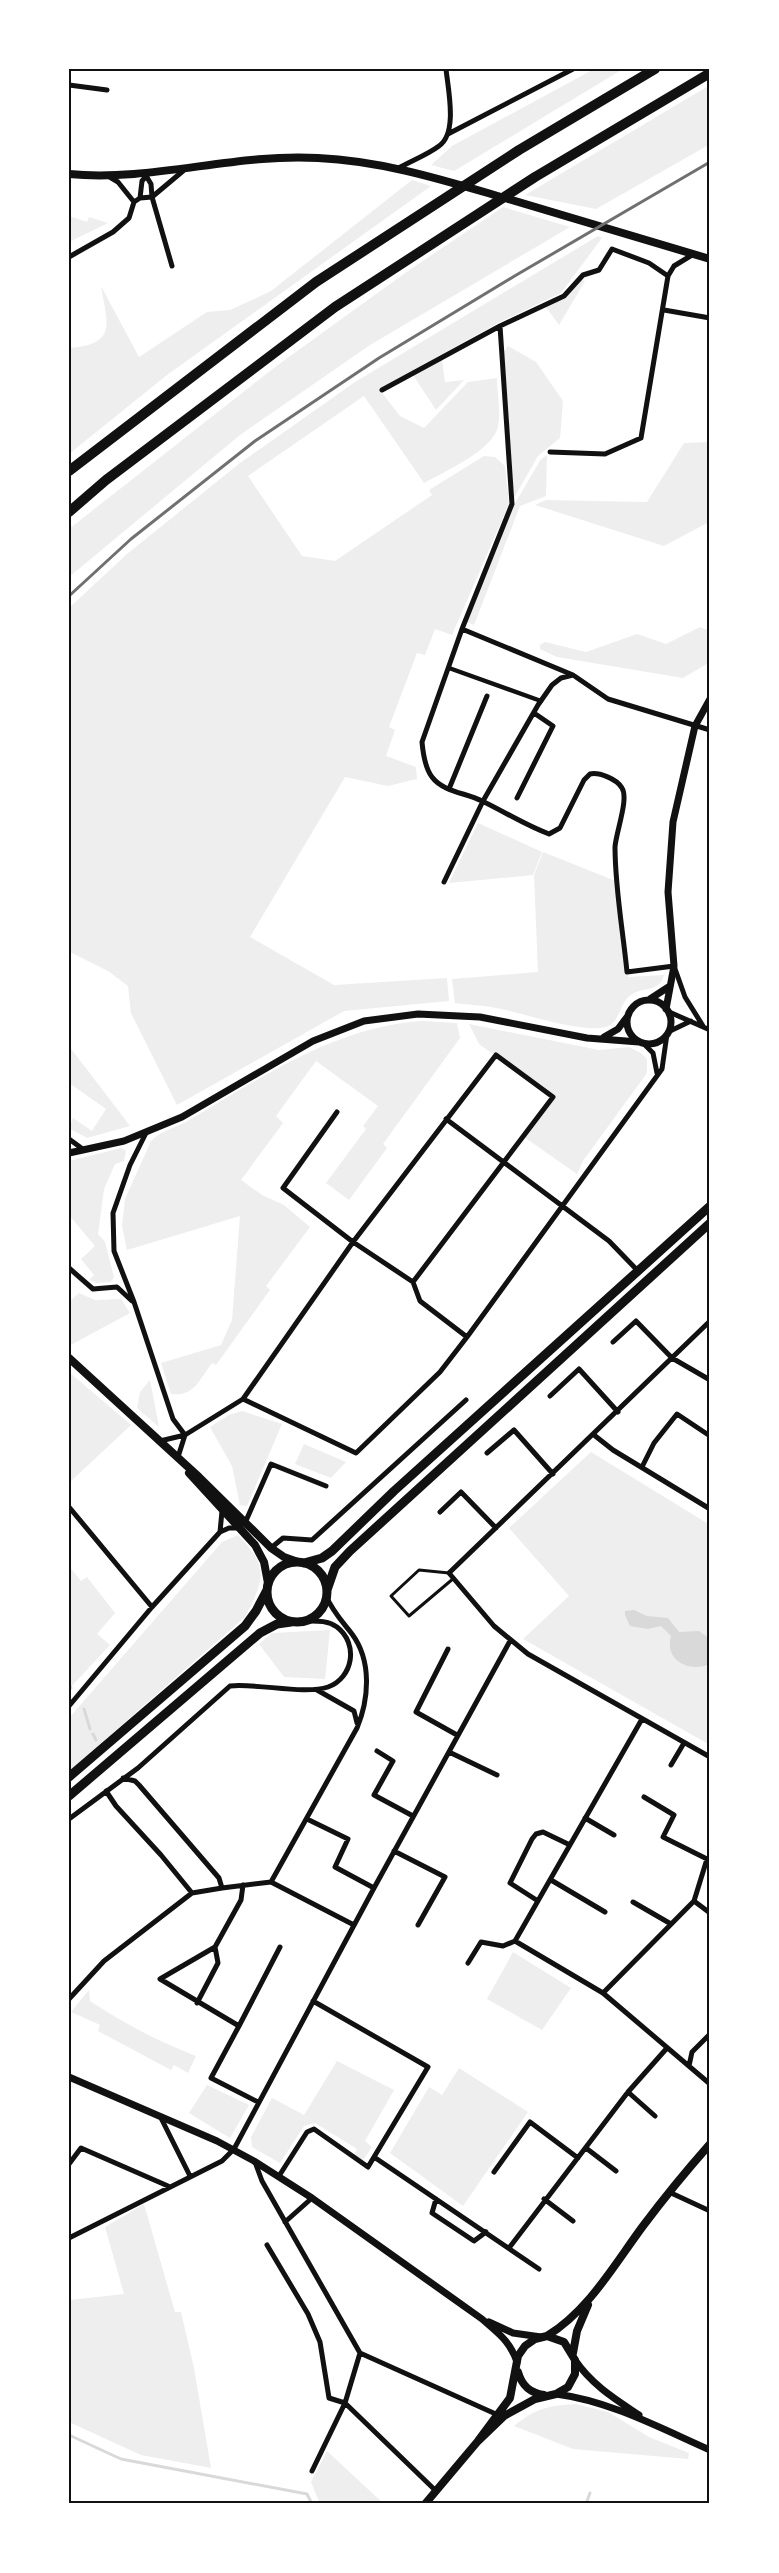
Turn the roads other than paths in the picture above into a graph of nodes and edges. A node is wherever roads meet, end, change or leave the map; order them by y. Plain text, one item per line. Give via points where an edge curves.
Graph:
1 (446, 69) edge
2 (573, 69) edge
3 (655, 69) edge
4 (710, 73) edge
5 (69, 85) edge
6 (107, 90) dead end
7 (448, 134) junction
8 (199, 165) junction
9 (398, 168) junction
10 (146, 173) junction
11 (69, 174) edge
12 (106, 175) junction
13 (152, 197) junction
14 (140, 198) junction
15 (134, 202) junction
16 (693, 254) junction
17 (69, 257) edge
18 (710, 259) edge
19 (172, 266) dead end
20 (668, 276) junction
21 (663, 310) junction
22 (710, 318) edge
23 (500, 326) junction
24 (382, 390) dead end
25 (550, 452) dead end
26 (69, 471) edge
27 (69, 512) edge
28 (462, 629) junction
29 (449, 668) junction
30 (573, 675) junction
31 (487, 696) dead end
32 (710, 699) edge
33 (541, 701) junction
34 (534, 713) junction
35 (695, 726) junction
36 (710, 730) edge
37 (449, 789) junction
38 (517, 798) dead end
39 (483, 801) junction
40 (444, 882) dead end
41 (674, 966) junction
42 (670, 986) junction
43 (648, 1000) junction
44 (667, 1010) junction
45 (629, 1013) junction
46 (691, 1021) junction
47 (703, 1026) junction
48 (710, 1029) edge
49 (668, 1033) junction
50 (599, 1038) junction
51 (642, 1043) junction
52 (656, 1077) junction
53 (337, 1112) dead end
54 (446, 1119) junction
55 (146, 1133) junction
56 (69, 1139) edge
57 (84, 1150) junction
58 (69, 1153) edge
59 (505, 1164) junction
60 (562, 1205) junction
61 (710, 1206) edge
62 (710, 1223) edge
63 (353, 1242) junction
64 (69, 1268) edge
65 (639, 1272) junction
66 (413, 1282) junction
67 (134, 1302) junction
68 (710, 1321) edge
69 (467, 1337) junction
70 (613, 1342) dead end
71 (69, 1358) edge
72 (672, 1358) junction
73 (710, 1380) edge
74 (550, 1396) dead end
75 (243, 1399) junction
76 (466, 1400) dead end
77 (618, 1412) junction
78 (185, 1435) junction
79 (594, 1435) junction
80 (710, 1437) edge
81 (160, 1441) junction
82 (487, 1454) dead end
83 (179, 1459) junction
84 (642, 1467) junction
85 (553, 1474) junction
86 (326, 1486) dead end
87 (69, 1507) edge
88 (710, 1509) edge
89 (222, 1511) junction
90 (440, 1512) dead end
91 (242, 1526) junction
92 (496, 1528) junction
93 (220, 1532) junction
94 (271, 1548) junction
95 (301, 1563) junction
96 (452, 1575) junction
97 (267, 1586) junction
98 (326, 1593) junction
99 (152, 1607) junction
100 (305, 1621) junction
101 (291, 1622) junction
102 (510, 1641) junction
103 (448, 1649) dead end
104 (317, 1690) junction
105 (69, 1706) edge
106 (642, 1719) junction
107 (357, 1728) junction
108 (457, 1736) junction
109 (684, 1743) junction
110 (377, 1751) dead end
111 (449, 1752) junction
112 (710, 1757) edge
113 (671, 1765) dead end
114 (497, 1775) dead end
115 (69, 1777) edge
116 (123, 1779) junction
117 (106, 1791) junction
118 (69, 1796) edge
119 (644, 1797) dead end
120 (413, 1816) junction
121 (307, 1818) junction
122 (585, 1818) junction
123 (69, 1819) edge
124 (614, 1835) dead end
125 (570, 1845) junction
126 (394, 1851) junction
127 (709, 1858) edge
128 (551, 1880) junction
129 (271, 1882) junction
130 (243, 1885) junction
131 (222, 1888) junction
132 (374, 1888) junction
133 (192, 1893) junction
134 (538, 1901) junction
135 (694, 1901) junction
136 (633, 1902) dead end
137 (605, 1912) dead end
138 (710, 1913) edge
139 (671, 1924) junction
140 (354, 1925) junction
141 (418, 1925) dead end
142 (515, 1941) junction
143 (215, 1947) junction
144 (280, 1947) dead end
145 (468, 1963) dead end
146 (603, 1993) junction
147 (69, 1999) edge
148 (313, 2001) junction
149 (197, 2003) junction
150 (240, 2026) junction
151 (710, 2034) edge
152 (667, 2048) junction
153 (689, 2066) junction
154 (69, 2077) edge
155 (710, 2084) edge
156 (627, 2092) junction
157 (258, 2102) junction
158 (655, 2116) dead end
159 (161, 2118) junction
160 (710, 2144) edge
161 (586, 2148) junction
162 (234, 2149) junction
163 (374, 2157) junction
164 (578, 2158) junction
165 (254, 2161) junction
166 (69, 2164) edge
167 (616, 2171) dead end
168 (494, 2172) dead end
169 (190, 2176) junction
170 (279, 2176) junction
171 (168, 2186) junction
172 (669, 2192) junction
173 (312, 2198) junction
174 (436, 2199) junction
175 (544, 2199) junction
176 (710, 2211) edge
177 (573, 2221) dead end
178 (285, 2222) junction
179 (486, 2232) junction
180 (69, 2238) edge
181 (267, 2245) dead end
182 (509, 2248) junction
183 (539, 2269) dead end
184 (593, 2295) junction
185 (482, 2319) junction
186 (544, 2337) junction
187 (360, 2353) junction
188 (574, 2357) junction
189 (517, 2366) junction
190 (552, 2395) junction
191 (345, 2403) junction
192 (498, 2415) junction
193 (651, 2423) junction
194 (478, 2442) junction
195 (710, 2450) edge
196 (312, 2471) dead end
197 (436, 2491) junction
198 (425, 2504) edge

1 - 7 street via 451,121
2 - 7 street
3 - 26 highway via 519,150 316,282
4 - 27 highway via 535,177 335,307
5 - 6 street
7 - 9 street via 442,145
8 - 9 main road via 303,157
8 - 10 main road
8 - 13 street via 180,172
9 - 16 main road
10 - 12 main road
10 - 13 street
10 - 14 street
11 - 12 main road
12 - 15 street via 118,182
13 - 14 street
13 - 19 street
14 - 15 street
15 - 17 street via 129,218 113,232
16 - 18 main road
16 - 20 street via 674,266
20 - 21 street
20 - 23 street via 649,262 612,249 599,270 583,275 564,296
21 - 22 street
21 - 25 street via 641,438 604,454
23 - 24 street
23 - 28 street via 512,504
28 - 29 street
28 - 30 street
29 - 33 street
29 - 37 street via 422,742 432,778
30 - 33 street via 552,685
30 - 35 street via 608,699
31 - 37 street
32 - 35 street
33 - 34 street
34 - 38 street via 553,726
34 - 39 street
35 - 36 street
35 - 41 street via 678,795 669,866
37 - 39 street
39 - 40 street
39 - 41 street via 549,834 556,833 564,822 590,774 598,773 619,783 624,798 615,847 627,972
41 - 42 street
41 - 47 street via 685,997
42 - 43 street
42 - 44 street
43 - 44 street
43 - 45 street via 636,1004
44 - 46 street
44 - 49 street
45 - 50 street via 612,1034
45 - 51 street via 628,1030
46 - 47 street
46 - 49 street
47 - 48 street
49 - 51 street via 660,1041
49 - 52 street via 665,1062
50 - 51 street
50 - 55 street via 480,1017 417,1014 364,1021 313,1041 182,1117
51 - 52 street via 656,1060
52 - 60 street
53 - 63 street via 283,1188
54 - 59 street
54 - 59 street via 496,1055 553,1097
54 - 63 street
55 - 57 street
55 - 67 street via 113,1213 114,1251
56 - 57 street
57 - 58 street
59 - 60 street
59 - 66 street
60 - 65 street via 609,1241
60 - 69 street
61 - 65 main road
62 - 98 main road via 350,1551 335,1567
63 - 66 street
63 - 75 street
64 - 67 street via 93,1289 117,1287
65 - 95 main road via 332,1551
66 - 69 street via 420,1301
67 - 78 street via 172,1419
68 - 72 street
69 - 75 street via 440,1372 356,1453
70 - 72 street via 636,1321
71 - 81 main road
72 - 73 street
72 - 77 street
74 - 77 street via 579,1370
75 - 78 street
76 - 94 street via 312,1540 283,1538
77 - 79 street
78 - 81 street
78 - 83 street
79 - 84 street
79 - 85 street
80 - 84 street via 677,1414 654,1443
81 - 83 main road
82 - 85 street via 514,1430
83 - 89 main road
83 - 91 main road
84 - 88 street
85 - 92 street
86 - 91 street via 270,1464
87 - 99 street
89 - 91 main road
89 - 93 street
90 - 92 street via 461,1492
91 - 93 street
91 - 94 main road
91 - 97 main road via 260,1551
92 - 96 street
93 - 99 street
94 - 95 main road
95 - 97 main road via 281,1567
95 - 98 main road via 320,1573
96 - 96 lane via 419,1570 392,1596 409,1616
96 - 102 street
97 - 101 main road via 273,1610
97 - 115 main road via 245,1626
98 - 100 main road via 318,1614
98 - 107 street via 331,1609 363,1653 366,1695
99 - 105 street
100 - 101 main road
100 - 104 street via 322,1621 336,1627 345,1635 351,1653 342,1677
101 - 118 main road via 260,1633
102 - 106 street
102 - 108 street
103 - 108 street via 416,1712
104 - 107 street via 354,1711
104 - 116 street via 230,1686
106 - 109 street
106 - 122 street
107 - 121 street
108 - 111 street
109 - 112 street
109 - 113 street
110 - 120 street via 393,1761 374,1795
111 - 114 street
111 - 120 street
116 - 117 street
116 - 131 street via 139,1785 219,1878
117 - 123 street
117 - 133 street
119 - 127 street via 674,1815 663,1837
120 - 126 street
121 - 129 street
121 - 132 street via 348,1839 335,1867
122 - 124 street
122 - 125 street
125 - 128 street
125 - 134 street via 543,1832 532,1839 510,1883
126 - 132 street
126 - 141 street via 445,1877
127 - 135 street
128 - 134 street
128 - 137 street
129 - 130 street
129 - 140 street
130 - 131 street
130 - 143 street via 241,1900
131 - 133 street
132 - 140 street
133 - 147 street via 104,1961
134 - 142 street
135 - 138 street
135 - 139 street
136 - 139 street
139 - 146 street
140 - 148 street
142 - 145 street via 503,1946 481,1942
142 - 146 street
143 - 149 street via 218,1963
143 - 149 street via 160,1979
144 - 150 street
146 - 152 street
148 - 157 street
148 - 163 street via 428,2067
149 - 150 street
150 - 157 street via 211,2078
151 - 153 street via 692,2052
152 - 153 street
152 - 156 street
153 - 155 street
154 - 159 street
156 - 158 street
156 - 161 street
157 - 162 street
159 - 162 street
159 - 169 street
160 - 172 main road
161 - 164 street
161 - 167 street
162 - 165 street
162 - 169 street via 222,2161
163 - 170 street via 368,2168 314,2129 307,2132
163 - 174 street
164 - 168 street via 530,2122
164 - 175 street
165 - 170 street
165 - 178 street
166 - 171 street via 81,2148
169 - 171 street
170 - 173 street
171 - 180 street
172 - 176 street
172 - 184 main road
173 - 178 street
173 - 185 street
174 - 179 street
174 - 179 street via 432,2213 474,2241
175 - 177 street
175 - 182 street
178 - 187 street
179 - 182 street
181 - 191 street via 320,2342 329,2398
182 - 183 street
184 - 186 main road via 569,2322
184 - 188 main road via 580,2321
185 - 186 street via 513,2333
185 - 189 street via 512,2348
186 - 188 main road via 564,2342
186 - 189 main road via 525,2346
187 - 191 street
187 - 192 street
188 - 190 main road via 572,2381
188 - 193 street via 600,2389
189 - 190 main road via 520,2380 528,2390
189 - 192 main road via 510,2398
190 - 193 street via 577,2397
190 - 194 main road via 535,2399 504,2416
191 - 196 street
191 - 197 street
192 - 194 main road
193 - 195 street
194 - 197 main road
197 - 198 main road

